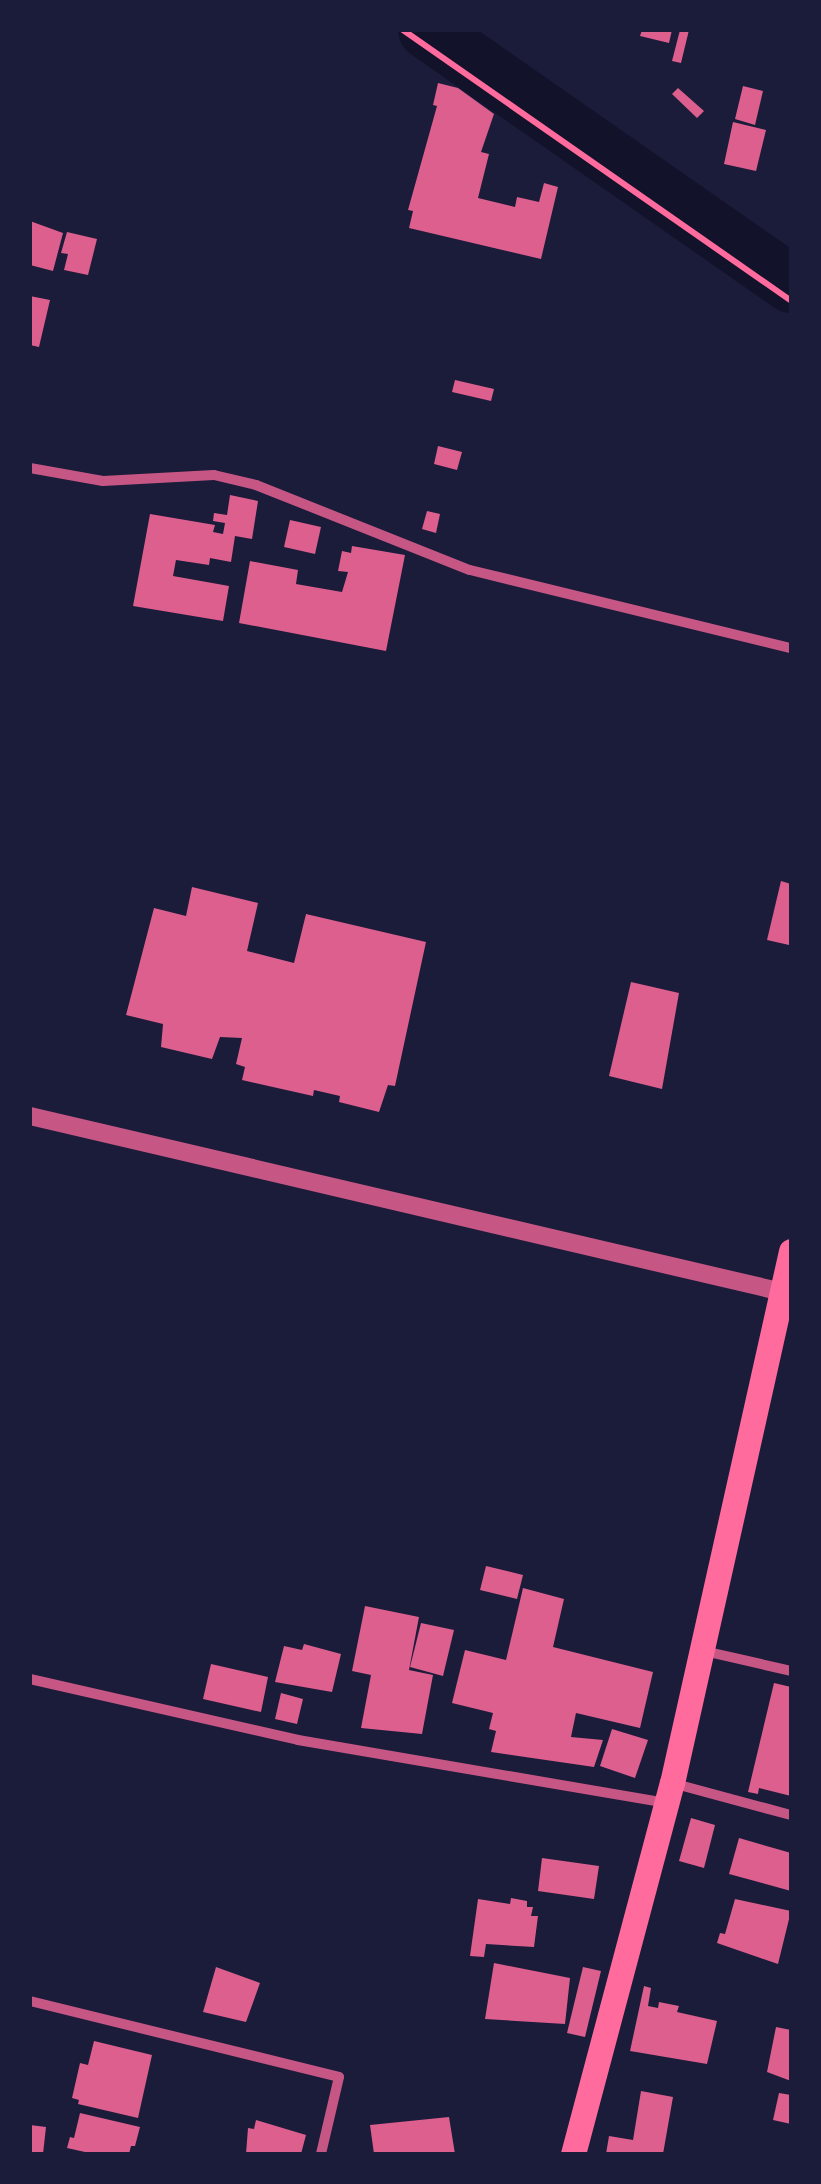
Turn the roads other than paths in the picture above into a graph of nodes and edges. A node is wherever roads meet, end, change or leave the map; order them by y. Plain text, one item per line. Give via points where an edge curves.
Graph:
1 (30, 468) edge
2 (791, 648) edge
3 (30, 1116) edge
4 (791, 1251) edge
5 (786, 1293) edge
6 (701, 1650) junction
7 (791, 1671) edge
8 (30, 1679) edge
9 (668, 1793) junction
10 (791, 1815) edge
11 (30, 2001) edge
12 (321, 2154) edge
13 (573, 2154) edge

1 - 2 street via 103,481 214,475 256,485 470,570
3 - 5 street
4 - 5 main road
5 - 6 main road
6 - 7 street
6 - 9 main road
8 - 9 street via 298,1740
9 - 10 street
9 - 13 main road
11 - 12 street via 339,2077

